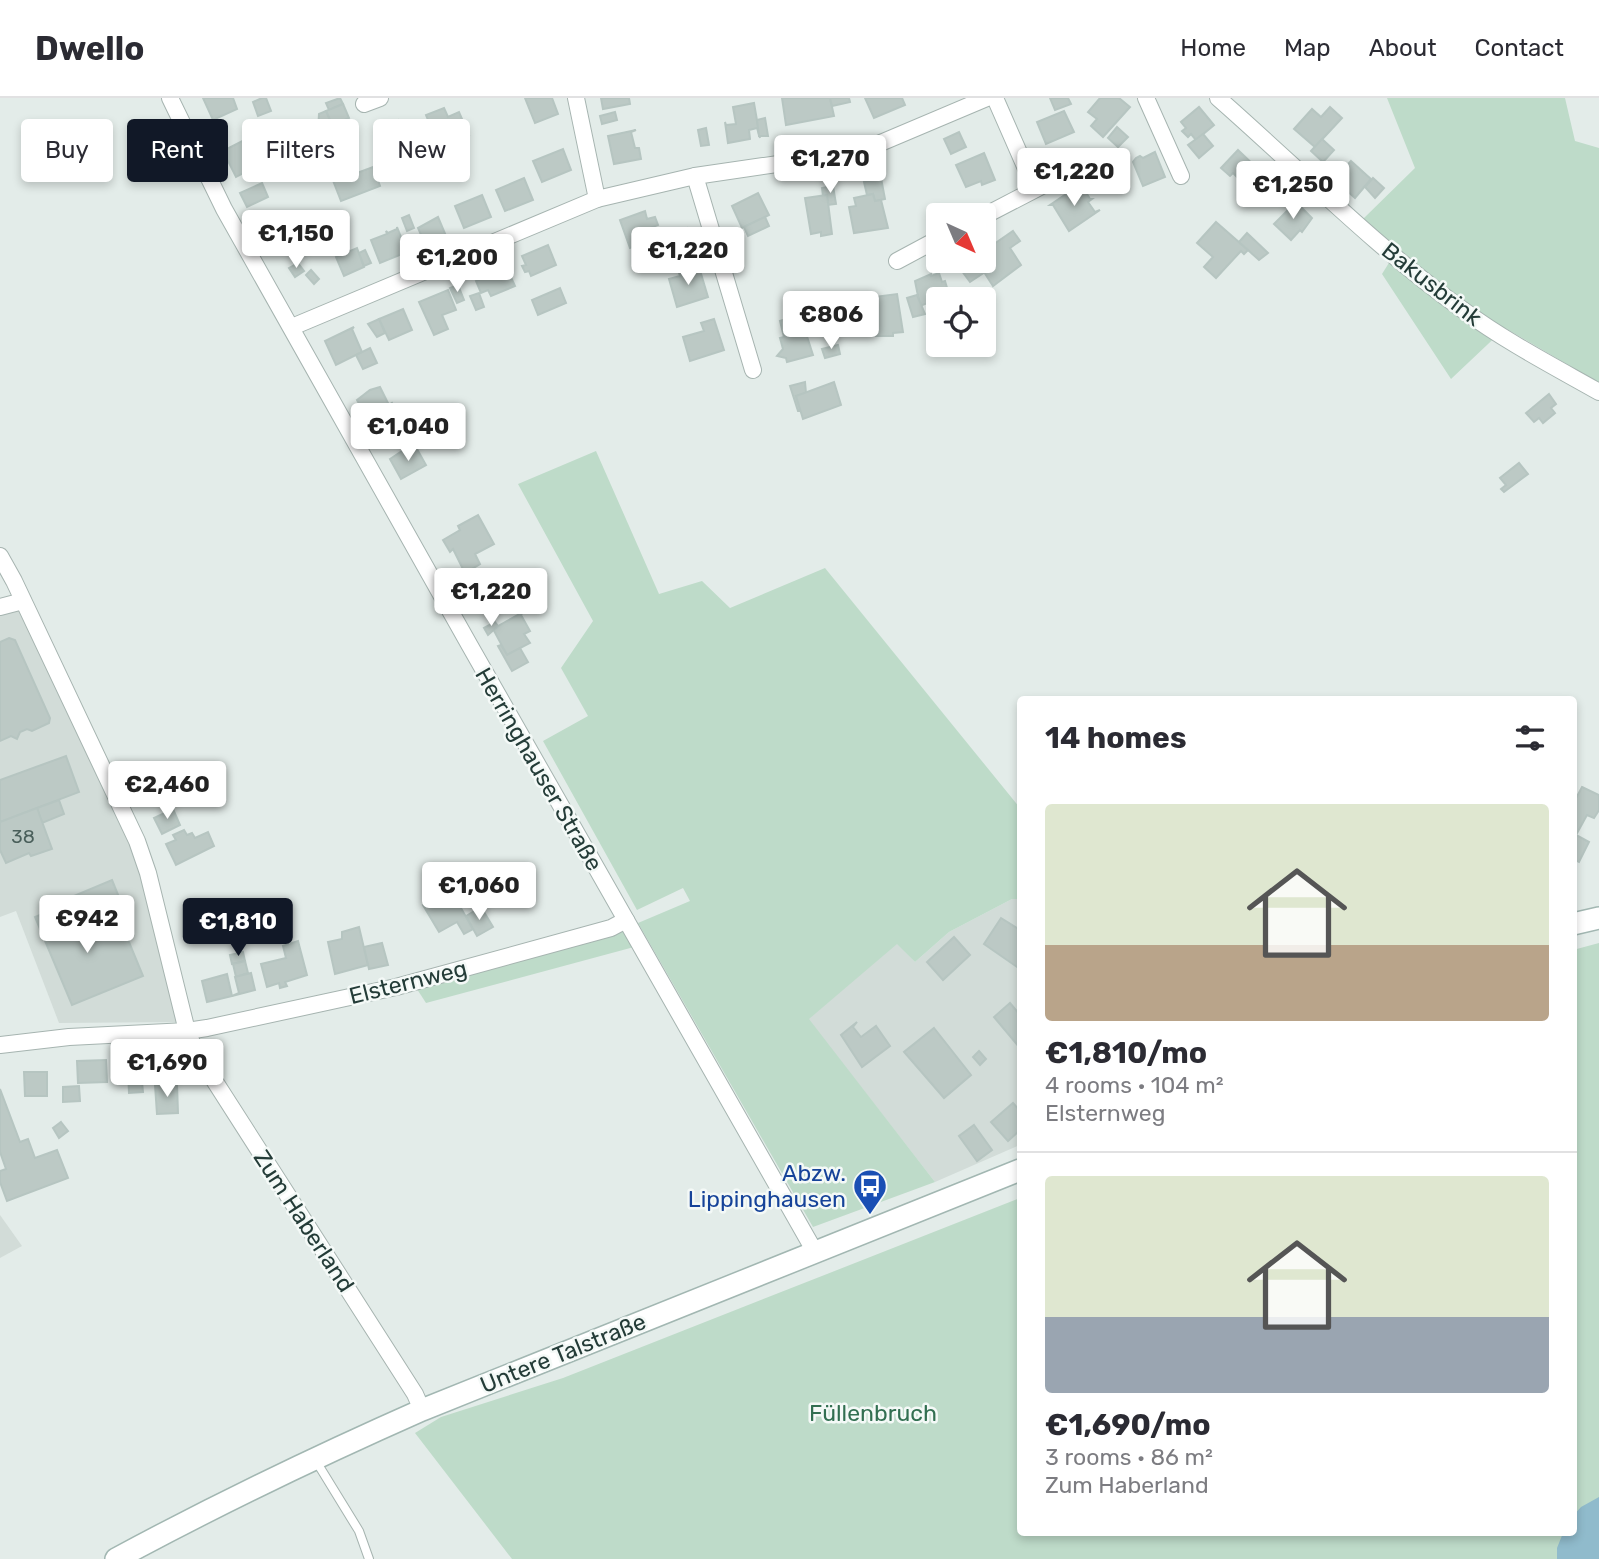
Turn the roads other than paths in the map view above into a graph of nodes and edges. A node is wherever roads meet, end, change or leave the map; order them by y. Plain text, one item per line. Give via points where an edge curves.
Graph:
1 (170, 98) edge
2 (380, 98) edge
3 (576, 98) edge
4 (987, 98) edge
5 (995, 98) edge
6 (1146, 98) edge
7 (1218, 98) edge
8 (364, 104) dead end
9 (1063, 175) dead end
10 (695, 176) junction
11 (1181, 176) dead end
12 (1035, 189) junction
13 (597, 200) junction
14 (996, 210) edge
15 (926, 245) edge
16 (897, 261) dead end
17 (292, 327) junction
18 (753, 370) dead end
19 (1599, 392) edge
20 (0, 556) edge
21 (23, 601) junction
22 (0, 607) edge
23 (1599, 918) edge
24 (626, 920) junction
25 (1577, 923) edge
26 (187, 1031) junction
27 (0, 1045) edge
28 (1017, 1171) edge
29 (815, 1252) junction
30 (422, 1410) junction
31 (314, 1459) junction
32 (116, 1559) edge
33 (369, 1559) edge

1 - 17 street, Herringhauser Straße via 224,209
2 - 8 street
3 - 13 street
4 - 10 street via 846,154
5 - 12 street
6 - 11 street
7 - 19 street, Bakusbrink via 1408,268 1508,340
9 - 12 street
10 - 13 street
10 - 18 street
12 - 14 street
13 - 17 street
15 - 16 street
17 - 24 street, Herringhauser Straße
20 - 21 street, Zum Haberland
21 - 22 street
21 - 26 street, Zum Haberland via 137,841
23 - 25 street
24 - 26 street, Elsternweg via 396,987
24 - 29 street, Herringhauser Straße
26 - 27 street
26 - 30 street, Zum Haberland
28 - 29 street, Untere Talstraße
29 - 30 street, Untere Talstraße
30 - 31 street, Untere Talstraße
31 - 32 street, Untere Talstraße
31 - 33 lane via 359,1531

